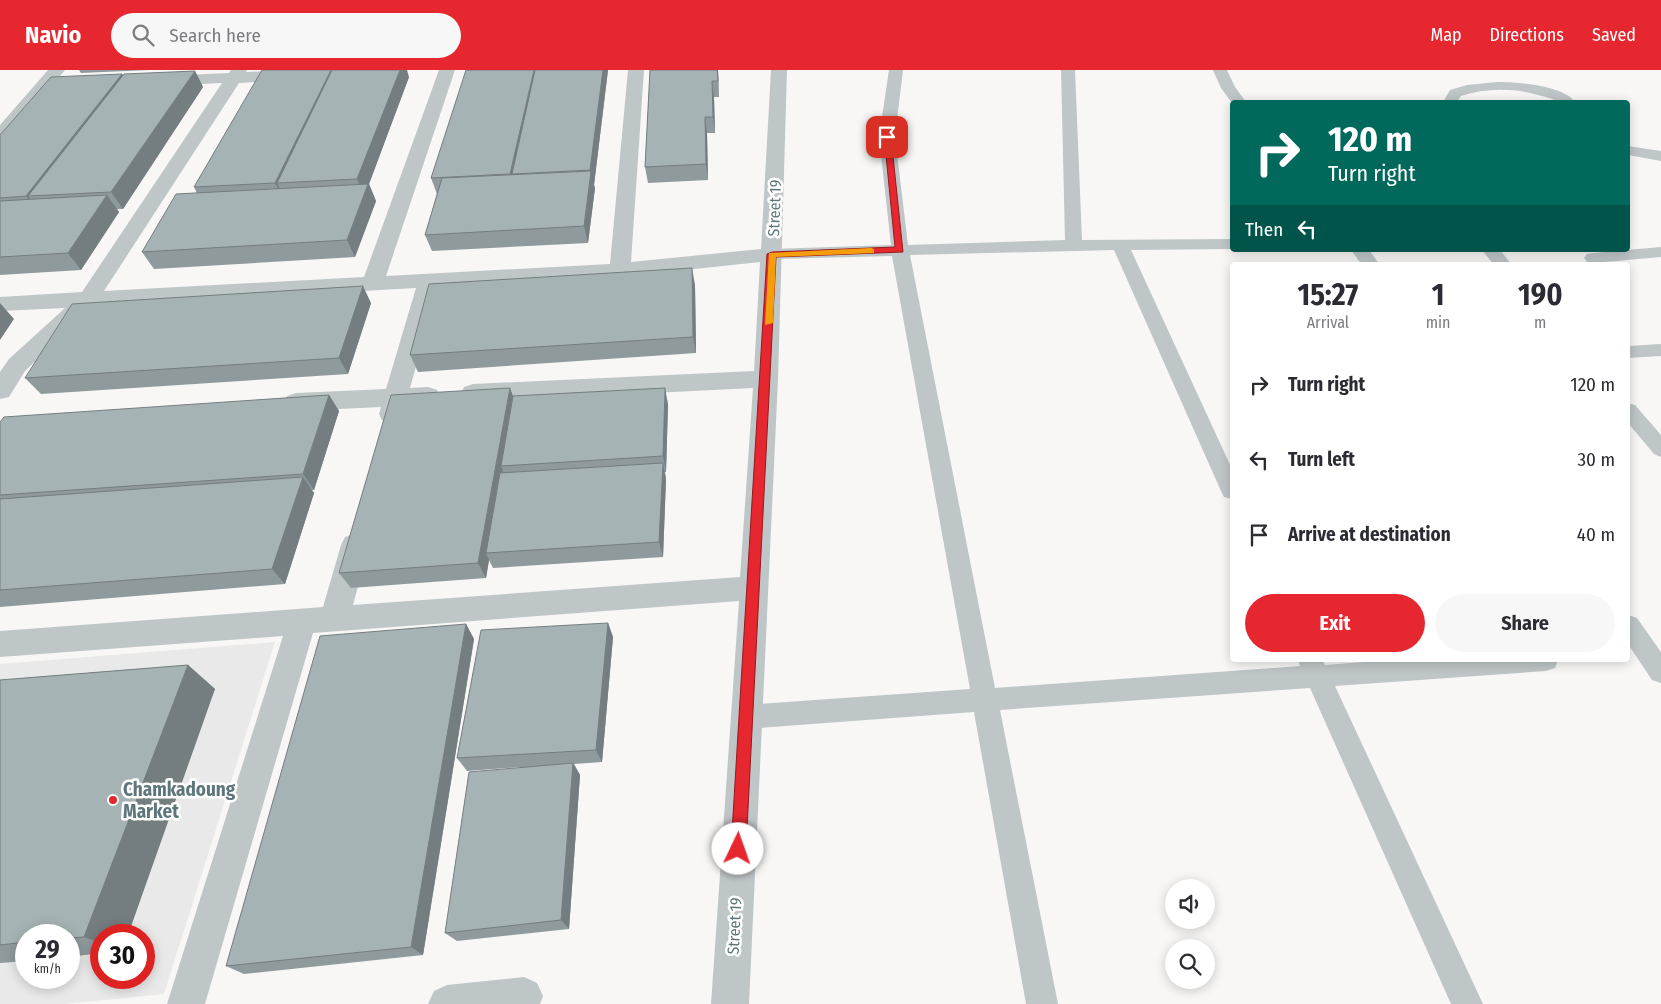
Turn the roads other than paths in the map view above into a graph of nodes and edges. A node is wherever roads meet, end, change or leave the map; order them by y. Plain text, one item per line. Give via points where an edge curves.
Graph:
1 (447, 70) edge
2 (636, 70) edge
3 (779, 70) edge
4 (896, 70) edge
5 (1068, 70) edge
6 (1220, 70) edge
7 (236, 74) edge
8 (312, 74) edge
9 (62, 78) edge
10 (145, 82) edge
11 (1237, 100) edge
12 (1451, 100) edge
13 (1564, 100) edge
14 (0, 136) edge
15 (1630, 151) edge
16 (1661, 156) edge
17 (1120, 244) junction
18 (1230, 244) edge
19 (1074, 245) junction
20 (900, 250) junction
21 (1493, 252) edge
22 (1661, 252) edge
23 (772, 254) junction
24 (1593, 258) dead end
25 (1501, 262) edge
26 (620, 270) junction
27 (429, 280) junction
28 (373, 283) junction
29 (89, 298) junction
30 (0, 304) edge
31 (1661, 350) edge
32 (1630, 352) edge
33 (766, 379) junction
34 (0, 391) edge
35 (396, 397) junction
36 (277, 403) edge
37 (1630, 412) edge
38 (385, 436) edge
39 (1661, 449) edge
40 (1230, 487) edge
41 (361, 522) edge
42 (753, 588) junction
43 (335, 618) junction
44 (302, 621) junction
45 (1630, 629) edge
46 (0, 644) edge
47 (1645, 660) edge
48 (1488, 662) edge
49 (1313, 668) edge
50 (986, 700) junction
51 (746, 717) junction
52 (524, 996) dead end
53 (186, 1004) edge
54 (446, 1004) edge
55 (730, 1004) edge
56 (1042, 1004) edge
57 (1467, 1004) edge

1 - 28 street
2 - 26 street
3 - 23 street, Street 19
4 - 20 lane via 887,137
5 - 19 lane
6 - 11 lane
7 - 8 street
7 - 10 street
7 - 29 street
9 - 14 street via 44,86
12 - 13 lane via 1455,93 1470,87 1535,88
15 - 16 lane
17 - 18 lane
17 - 19 lane
17 - 40 lane
19 - 20 lane
20 - 23 lane
20 - 50 lane
21 - 25 lane
22 - 24 lane
23 - 26 street
23 - 33 street, Street 19
26 - 27 street
27 - 28 street
27 - 35 street
28 - 29 street
29 - 30 street
29 - 34 street via 17,365
31 - 32 lane
33 - 35 street
33 - 42 street, Street 19
35 - 36 street
35 - 38 street
37 - 39 lane
41 - 43 street
42 - 43 street
42 - 51 street, Street 19
43 - 44 street
44 - 46 street
44 - 53 street
45 - 47 lane
48 - 49 lane
49 - 50 lane
49 - 57 lane
50 - 51 lane
50 - 56 lane
51 - 55 street, Street 19
52 - 54 street

